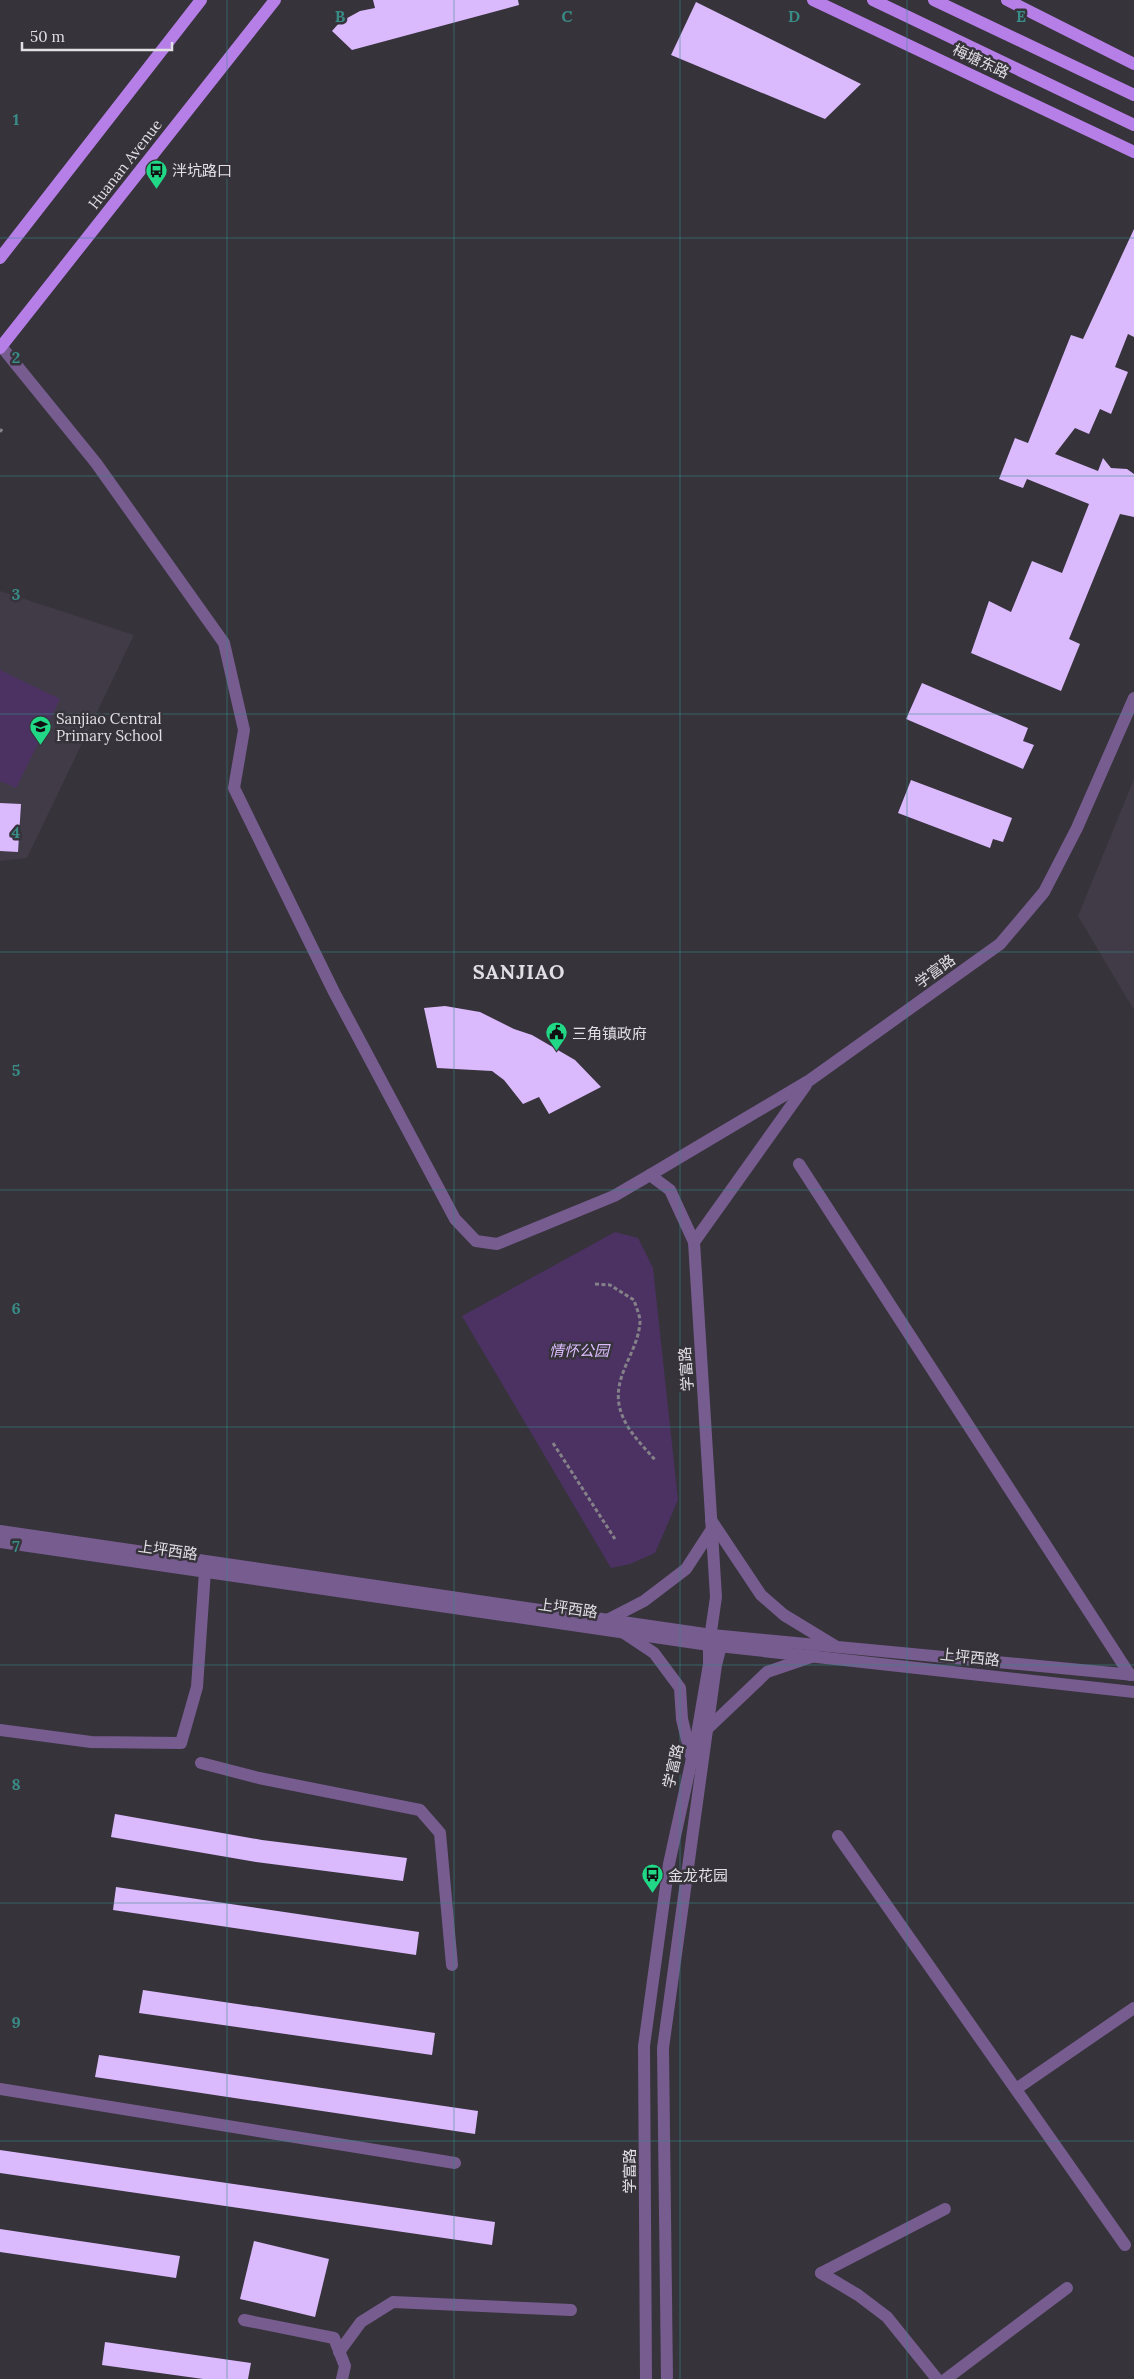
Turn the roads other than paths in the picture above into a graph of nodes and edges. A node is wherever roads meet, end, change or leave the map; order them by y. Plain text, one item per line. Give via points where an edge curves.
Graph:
1 (201, 0) edge
2 (276, 0) edge
3 (813, 0) edge
4 (934, 0) edge
5 (1007, 0) edge
6 (875, 1) edge
7 (1134, 64) edge
8 (1134, 95) edge
9 (1134, 125) edge
10 (1134, 152) edge
11 (0, 258) edge
12 (1, 347) edge
13 (1134, 698) edge
14 (810, 1080) junction
15 (799, 1164) dead end
16 (650, 1175) junction
17 (694, 1242) junction
18 (712, 1525) junction
19 (0, 1531) edge
20 (0, 1542) edge
21 (205, 1572) junction
22 (609, 1619) junction
23 (624, 1633) junction
24 (716, 1640) junction
25 (835, 1646) junction
26 (814, 1656) junction
27 (1132, 1675) edge
28 (1134, 1692) edge
29 (0, 1730) edge
30 (696, 1740) junction
31 (691, 1756) junction
32 (201, 1763) dead end
33 (838, 1836) dead end
34 (452, 1965) dead end
35 (1134, 2008) edge
36 (0, 2089) edge
37 (1016, 2089) junction
38 (455, 2163) dead end
39 (945, 2209) dead end
40 (1125, 2245) dead end
41 (1067, 2288) dead end
42 (571, 2310) dead end
43 (244, 2320) dead end
44 (339, 2352) junction
45 (342, 2379) edge
46 (646, 2379) edge
47 (668, 2379) edge
48 (937, 2379) edge
49 (946, 2379) edge

1 - 11 main road
2 - 12 main road, Huanan Avenue
3 - 10 main road, 梅塘东路
4 - 8 main road
5 - 7 main road
6 - 9 main road
12 - 16 street, 学富路 via 96,463 224,643 244,730 234,788 334,992 455,1219 476,1241 497,1244 614,1196
13 - 14 street, 学富路 via 1077,828 1044,892 1019,922 1000,944
14 - 16 street, 学富路
14 - 17 street
15 - 27 street
16 - 17 street, 学富路 via 670,1190
17 - 18 street, 学富路
18 - 22 street via 686,1569 644,1601
18 - 24 street, 学富路
18 - 25 street via 761,1595 784,1615
19 - 22 street, 上坪西路
20 - 21 street, 上坪西路
21 - 23 street, 上坪西路
21 - 29 street via 197,1687 181,1743 91,1742
22 - 24 street, 上坪西路
23 - 24 street, 上坪西路
23 - 31 street via 654,1653 680,1688 682,1720
24 - 25 street, 上坪西路
24 - 26 street, 上坪西路
24 - 30 street, 学富路
24 - 47 street, 学富路 via 663,2048
25 - 27 street, 上坪西路
26 - 28 street, 上坪西路
26 - 30 street via 767,1672
30 - 31 street, 学富路
31 - 46 street, 学富路 via 668,1864 644,2046
32 - 34 street via 420,1810 440,1833
33 - 37 street
35 - 37 street
36 - 38 street
37 - 40 street
39 - 48 street via 821,2273 887,2317
41 - 49 street
42 - 44 street via 393,2302 361,2322
43 - 44 street via 334,2338
44 - 45 street via 345,2366

